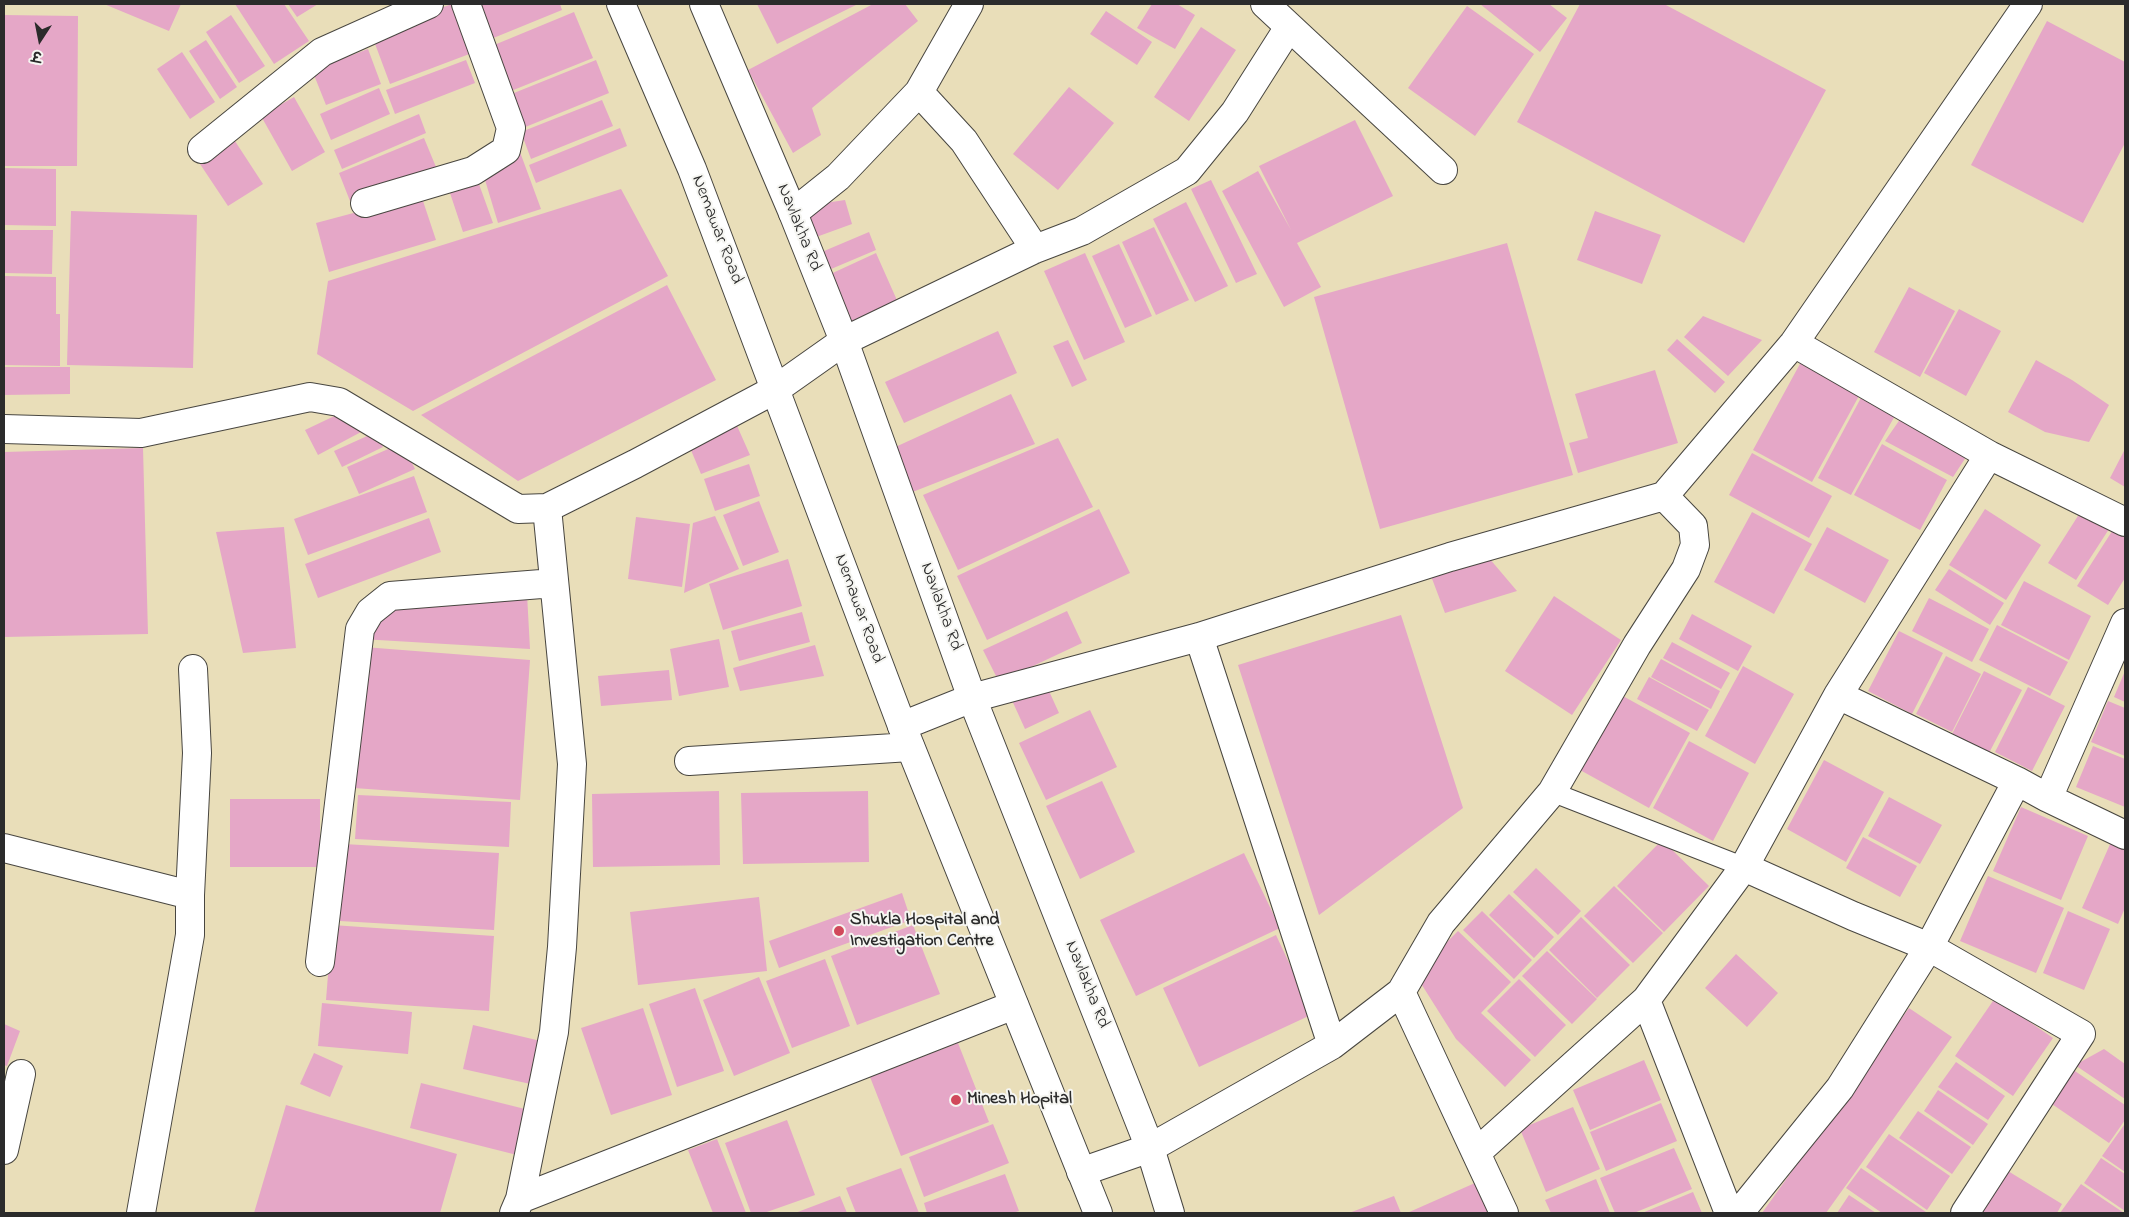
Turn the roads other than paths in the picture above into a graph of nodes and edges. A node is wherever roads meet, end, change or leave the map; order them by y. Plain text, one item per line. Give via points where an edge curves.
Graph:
1 (430, 4) edge
2 (466, 4) edge
3 (621, 4) edge
4 (704, 4) edge
5 (969, 4) edge
6 (1265, 4) edge
7 (2028, 4) edge
8 (1289, 27) junction
9 (919, 92) junction
10 (202, 149) dead end
11 (1443, 170) dead end
12 (365, 203) dead end
13 (793, 214) junction
14 (1035, 249) junction
15 (844, 341) junction
16 (1794, 343) junction
17 (776, 389) junction
18 (4, 429) edge
19 (1989, 455) junction
20 (1664, 496) junction
21 (547, 508) junction
22 (2125, 522) edge
23 (554, 583) junction
24 (2125, 623) edge
25 (1199, 637) junction
26 (193, 670) dead end
27 (1838, 695) junction
28 (972, 698) junction
29 (906, 737) junction
30 (689, 761) dead end
31 (2017, 781) junction
32 (1552, 792) junction
33 (2048, 798) junction
34 (2125, 835) edge
35 (4, 848) edge
36 (1744, 867) junction
37 (190, 895) junction
38 (1930, 946) junction
39 (320, 962) dead end
40 (1401, 992) junction
41 (1646, 1000) junction
42 (1014, 1005) junction
43 (1332, 1046) junction
44 (21, 1074) dead end
45 (1150, 1148) junction
46 (4, 1150) edge
47 (1476, 1153) junction
48 (1081, 1172) junction
49 (517, 1206) edge
50 (140, 1213) edge
51 (1098, 1213) edge
52 (1170, 1213) edge
53 (1504, 1213) edge
54 (1729, 1213) edge
55 (1740, 1213) edge
56 (1965, 1213) edge

1 - 10 street via 322,52
2 - 12 street via 511,128 506,150 473,170
3 - 17 street, Nemawar Road via 692,169
4 - 13 street, Navlakha Rd
5 - 9 street
6 - 8 street
7 - 16 street
8 - 11 street
8 - 14 street via 1235,112 1187,171 1082,231
9 - 13 street via 838,177
9 - 14 street via 964,141
13 - 15 street, Navlakha Rd
14 - 15 street
15 - 17 street
15 - 28 street, Navlakha Rd
16 - 19 street
16 - 20 street
17 - 21 street
17 - 29 street, Nemawar Road
18 - 21 street via 141,433 310,398 320,399 338,402 518,509
19 - 22 street
19 - 27 street
20 - 25 street via 1450,557
20 - 32 street via 1693,526 1695,545 1686,569 1637,645
21 - 23 street
23 - 39 street via 390,596 370,612 360,629
23 - 49 street via 572,774 562,947 554,1032
24 - 33 street
25 - 28 street
25 - 43 street
26 - 37 street via 196,752
27 - 31 street
27 - 36 street
28 - 29 street
28 - 45 street, Navlakha Rd
29 - 30 street
29 - 42 street, Nemawar Road
31 - 33 street
31 - 38 street
32 - 36 lane
32 - 40 street via 1441,923
33 - 34 street
35 - 37 street
36 - 38 street
36 - 41 street
37 - 50 street via 190,935
38 - 55 street via 1840,1088
38 - 56 street via 2081,1034
40 - 43 street
40 - 47 street
41 - 47 street
41 - 54 street
42 - 48 street, Nemawar Road
42 - 49 street
43 - 45 street
44 - 46 street
45 - 48 street
45 - 52 street, Navlakha Rd
47 - 53 street
48 - 51 street, Nemawar Road

